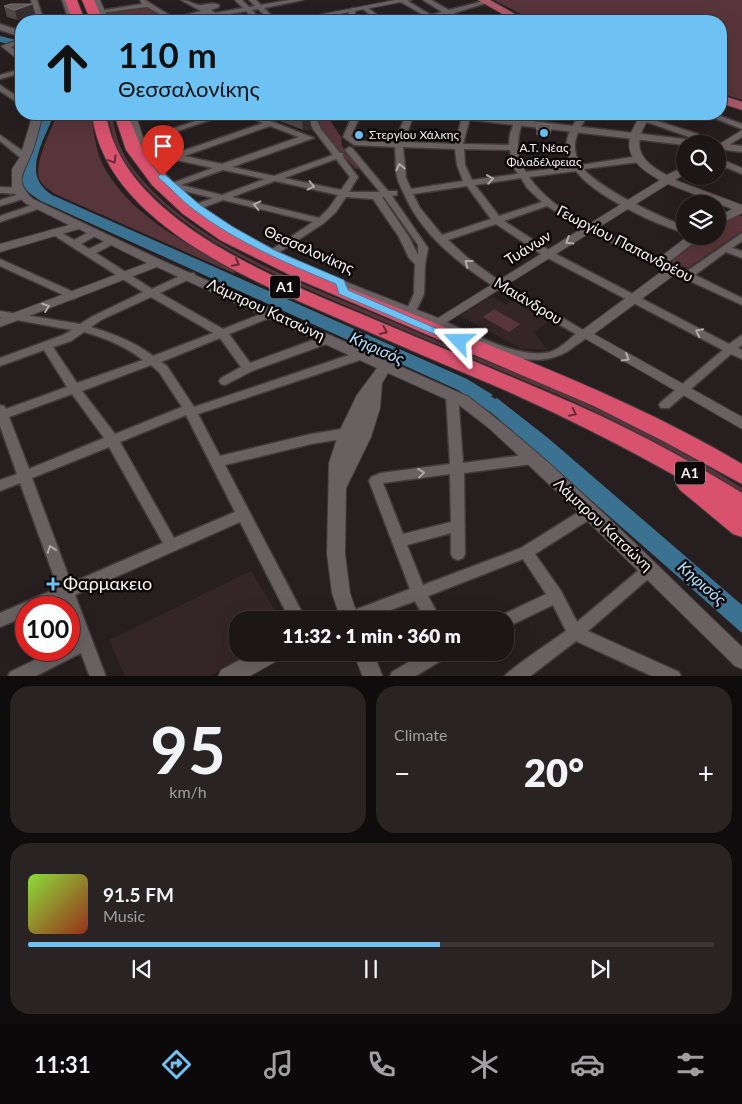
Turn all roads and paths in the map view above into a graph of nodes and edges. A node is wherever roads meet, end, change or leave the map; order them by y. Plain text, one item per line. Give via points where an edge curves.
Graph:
1 (34, 0) edge
2 (65, 0) edge
3 (71, 0) edge
4 (88, 0) edge
5 (96, 0) edge
6 (141, 0) edge
7 (238, 0) edge
8 (252, 0) edge
9 (300, 0) edge
10 (426, 0) edge
11 (400, 1) edge
12 (485, 1) edge
13 (187, 2) edge
14 (199, 3) edge
15 (148, 4) junction
16 (259, 8) junction
17 (365, 8) junction
18 (248, 10) junction
19 (353, 10) junction
20 (207, 11) junction
21 (231, 12) junction
22 (448, 12) junction
23 (38, 15) edge
24 (70, 15) edge
25 (77, 15) edge
26 (98, 15) edge
27 (99, 15) edge
28 (103, 15) edge
29 (164, 15) edge
30 (193, 15) edge
31 (215, 15) joint
32 (234, 15) edge
33 (253, 15) edge
34 (267, 15) edge
35 (325, 15) edge
36 (351, 15) edge
37 (374, 15) edge
38 (426, 15) edge
39 (437, 15) edge
40 (453, 15) edge
41 (511, 15) edge
42 (3, 27) edge
43 (14, 42) edge
44 (15, 73) edge
45 (0, 77) edge
46 (0, 87) edge
47 (15, 98) edge
48 (727, 101) edge
49 (742, 106) edge
50 (35, 120) edge
51 (100, 120) edge
52 (127, 120) edge
53 (129, 120) edge
54 (208, 120) edge
55 (263, 120) edge
56 (314, 120) edge
57 (354, 120) edge
58 (408, 120) edge
59 (465, 120) edge
60 (519, 120) edge
61 (531, 120) edge
62 (580, 120) edge
63 (643, 120) edge
64 (655, 120) edge
65 (724, 120) edge
66 (271, 123) junction
67 (742, 127) edge
68 (575, 128) junction
69 (742, 133) edge
70 (635, 135) junction
71 (692, 135) edge
72 (307, 137) junction
73 (0, 138) edge
74 (676, 141) edge
75 (328, 143) junction
76 (726, 143) edge
77 (141, 145) junction
78 (399, 145) junction
79 (458, 146) junction
80 (353, 147) junction
81 (512, 148) junction
82 (726, 148) edge
83 (742, 149) edge
84 (340, 155) junction
85 (176, 156) junction
86 (24, 157) junction
87 (639, 159) junction
88 (726, 164) edge
89 (224, 167) junction
90 (578, 168) junction
91 (742, 171) edge
92 (522, 174) junction
93 (676, 175) edge
94 (277, 178) junction
95 (668, 180) junction
96 (468, 182) junction
97 (171, 185) junction
98 (0, 190) edge
99 (407, 192) junction
100 (20, 193) junction
101 (345, 194) junction
102 (391, 194) junction
103 (374, 196) junction
104 (224, 197) junction
105 (0, 203) edge
106 (548, 203) junction
107 (629, 204) junction
108 (38, 206) junction
109 (196, 207) junction
110 (740, 211) edge
111 (726, 218) edge
112 (0, 219) edge
113 (497, 220) junction
114 (321, 221) junction
115 (78, 226) junction
116 (676, 226) edge
117 (589, 229) junction
118 (56, 232) junction
119 (94, 233) junction
120 (742, 236) edge
121 (440, 239) junction
122 (112, 242) junction
123 (238, 242) junction
124 (74, 244) junction
125 (684, 245) edge
126 (0, 248) edge
127 (726, 248) junction
128 (89, 253) junction
129 (272, 254) junction
130 (548, 254) junction
131 (742, 256) edge
132 (0, 262) edge
133 (660, 262) junction
134 (157, 263) junction
135 (420, 263) junction
136 (674, 269) junction
137 (124, 276) junction
138 (190, 276) junction
139 (687, 276) junction
140 (499, 285) junction
141 (342, 287) junction
142 (150, 292) junction
143 (74, 296) junction
144 (632, 298) junction
145 (742, 302) edge
146 (411, 311) junction
147 (273, 313) junction
148 (0, 314) edge
149 (17, 317) junction
150 (438, 322) junction
151 (0, 323) edge
152 (82, 328) junction
153 (222, 333) junction
154 (584, 334) junction
155 (328, 339) junction
156 (742, 339) edge
157 (48, 346) junction
158 (731, 349) junction
159 (362, 354) junction
160 (742, 355) edge
161 (154, 360) junction
162 (0, 362) edge
163 (386, 365) junction
164 (248, 368) junction
165 (547, 377) junction
166 (225, 381) dead end
167 (375, 383) junction
168 (75, 390) junction
169 (683, 390) junction
170 (452, 395) junction
171 (190, 410) junction
172 (1, 412) edge
173 (660, 412) junction
174 (742, 424) edge
175 (347, 432) junction
176 (363, 432) junction
177 (112, 440) junction
178 (637, 444) junction
179 (532, 459) junction
180 (217, 462) junction
181 (742, 465) edge
182 (457, 469) junction
183 (742, 475) edge
184 (25, 476) junction
185 (0, 486) edge
186 (338, 488) junction
187 (742, 505) edge
188 (590, 512) junction
189 (244, 514) junction
190 (458, 526) junction
191 (742, 527) edge
192 (398, 541) junction
193 (171, 545) junction
194 (526, 552) junction
195 (458, 554) dead end
196 (650, 569) junction
197 (67, 591) junction
198 (418, 592) junction
199 (56, 596) edge
200 (556, 596) junction
201 (293, 611) edge
202 (347, 611) edge
203 (372, 611) edge
204 (428, 611) edge
205 (15, 614) edge
206 (514, 617) edge
207 (0, 620) edge
208 (575, 633) junction
209 (86, 643) junction
210 (742, 660) edge
211 (257, 661) edge
212 (367, 661) edge
213 (426, 661) edge
214 (520, 675) edge
215 (16, 676) edge
216 (98, 676) edge
217 (228, 676) edge
218 (373, 676) edge
219 (398, 676) edge
220 (673, 676) edge

1 - 23 street
2 - 24 street
3 - 25 highway
4 - 26 highway
5 - 27 street
6 - 15 street
7 - 18 street
8 - 16 street
9 - 16 street
10 - 22 street
11 - 17 street
11 - 38 street
12 - 22 street
12 - 41 main road
13 - 14 street
14 - 20 street
14 - 20 street via 217,6
15 - 28 street
15 - 29 street
16 - 18 street
16 - 34 street
17 - 19 street
17 - 37 street
18 - 21 street
18 - 33 street
19 - 35 street
19 - 36 street
20 - 30 street
20 - 31 street
21 - 31 street
21 - 32 street
22 - 39 street
22 - 40 street
42 - 43 main road
44 - 45 street
46 - 47 street
48 - 49 main road
50 - 86 street
51 -> 178 highway, Α1 via 108,150 127,179 173,224 202,244 326,306 542,398
52 - 123 highway, Α1 via 127,140 148,172 194,214
53 - 77 street, Θεσσαλονίκης
54 - 77 street
55 - 66 street
56 - 75 street
57 - 80 street via 347,137
58 - 78 street, Μαιάνδρου
59 - 79 street
60 - 81 street
61 - 68 main road
62 - 68 street
63 - 70 street
64 - 71 street
65 - 67 street
66 - 72 street
66 - 85 street
68 - 70 main road
68 - 90 street via 569,143
69 - 76 street
70 - 74 main road
70 - 87 street via 634,147
72 - 75 street
72 - 89 street
73 - 86 street
75 - 84 street
77 - 85 street
77 - 97 street, Θεσσαλονίκης
78 - 79 street
78 - 80 street
99 -> 78 street, Μαιάνδρου via 398,163
79 - 81 street
79 - 96 street via 460,165
80 - 102 street
81 - 92 street, Γεωργίου Παπανδρέου
82 - 83 main road
84 - 94 street
84 - 101 street via 355,175
85 - 89 street
86 - 100 street via 16,170 15,184
87 - 90 street
87 - 95 street
88 - 91 street
89 - 94 street
89 - 97 street
90 - 92 street
90 - 107 street via 597,186
96 -> 92 street
92 - 106 street, Γεωργίου Παπανδρέου
93 - 95 street, Τυάνων
94 -> 101 street
94 - 104 street
95 - 107 street, Τυάνων
95 - 110 street
96 - 99 street
96 - 113 street
97 - 104 street
97 - 109 street, Θεσσαλονίκης
98 - 100 street
99 - 121 street, Μαιάνδρου
100 - 105 street
100 - 108 street, Λάμπρου Κατσώνη
101 - 103 street
101 - 114 street
102 - 103 street
102 - 135 street via 424,249
103 - 135 street
104 - 109 street
114 -> 104 street
106 - 113 street
106 - 117 street, Γεωργίου Παπανδρέου
107 - 116 street
107 - 117 street, Τυάνων
108 - 112 street
108 - 115 street, Λάμπρου Κατσώνη
109 - 129 street, Θεσσαλονίκης
110 - 111 street
113 - 121 street
113 - 130 street
114 - 129 street
115 - 118 street
115 - 119 street, Λάμπρου Κατσώνη
117 -> 130 street, Τυάνων
117 - 133 street, Γεωργίου Παπανδρέου
118 - 124 street
118 - 126 street
119 - 122 street, Λάμπρου Κατσώνη
119 - 124 street
120 - 127 street
140 -> 121 street, Μαιάνδρου via 464,261
122 - 128 street
122 - 134 street, Λάμπρου Κατσώνη
123 - 129 highway
123 - 141 highway, Α1
124 - 128 street
125 - 133 street
127 - 131 street
127 - 139 street
128 - 137 street
129 - 141 street, Θεσσαλονίκης
130 - 140 street, Τυάνων
130 - 144 street
132 - 143 street
133 - 136 street, Γεωργίου Παπανδρέου
134 - 137 street
134 - 138 street, Λάμπρου Κατσώνη
135 - 146 street via 421,291
136 - 139 street, Γεωργίου Παπανδρέου
136 - 144 street
137 - 142 street
137 - 143 street
138 - 142 street
138 - 147 street, Λάμπρου Κατσώνη
139 - 145 street, Γεωργίου Παπανδρέου
140 - 150 street, Τυάνων
140 - 154 street, Μαιάνδρου
141 - 146 street, Θεσσαλονίκης
141 - 165 highway, Α1
142 - 152 street
142 - 153 street
149 -> 143 street
144 - 154 street
158 -> 144 street
146 - 150 street, Θεσσαλονίκης
147 - 153 street
147 - 155 street, Λάμπρου Κατσώνη
148 - 149 street
149 - 151 street
149 - 152 street
150 - 154 street, Θεσσαλονίκης via 524,355 553,355
152 - 157 street
152 - 161 street via 118,339
153 - 161 street
153 - 164 street
154 -> 169 street, Μαιάνδρου
155 - 159 street, Λάμπρου Κατσώνη
155 - 164 street
156 - 158 street
157 - 162 street
157 - 168 street
158 - 160 street
158 - 169 street
159 - 163 street, Λάμπρου Κατσώνη
159 - 171 street
161 - 168 street
161 - 171 street via 170,376
163 - 167 street
163 - 170 street, Λάμπρου Κατσώνη
164 - 166 street
165 - 173 highway
165 - 183 highway, Α1 via 653,426
167 - 175 street via 364,395
167 - 176 street via 375,397
168 - 172 street
168 - 177 street
169 - 173 street
169 - 174 street, Μαιάνδρου
170 - 179 street, Λάμπρου Κατσώνη via 476,409
170 - 182 street
171 - 177 street
171 - 180 street
172 - 184 street
173 - 181 street
175 - 176 street
175 - 180 street
175 - 186 street via 337,463
176 - 186 street via 354,462
177 - 184 street
177 - 193 street
178 - 187 highway, Α1
178 - 191 highway
179 - 182 street
179 - 188 street, Λάμπρου Κατσώνη
180 - 189 street
182 - 190 street
192 -> 182 street via 376,483 381,478
184 - 185 street
197 -> 184 street
186 - 202 street via 336,554
188 - 194 street
188 - 196 street, Λάμπρου Κατσώνη
189 - 193 street
189 - 201 street
190 - 192 street
190 - 195 street
192 - 198 street
193 - 197 street
194 - 198 street
194 - 200 street
196 - 208 street
196 - 210 street, Λάμπρου Κατσώνη
197 - 199 street
197 - 209 street
198 - 203 street
198 - 204 street
200 - 206 street
200 - 208 street
205 - 207 street
208 - 214 street
208 - 220 street
209 - 215 street
209 - 216 street
211 - 217 street
212 - 218 street
213 - 219 street

